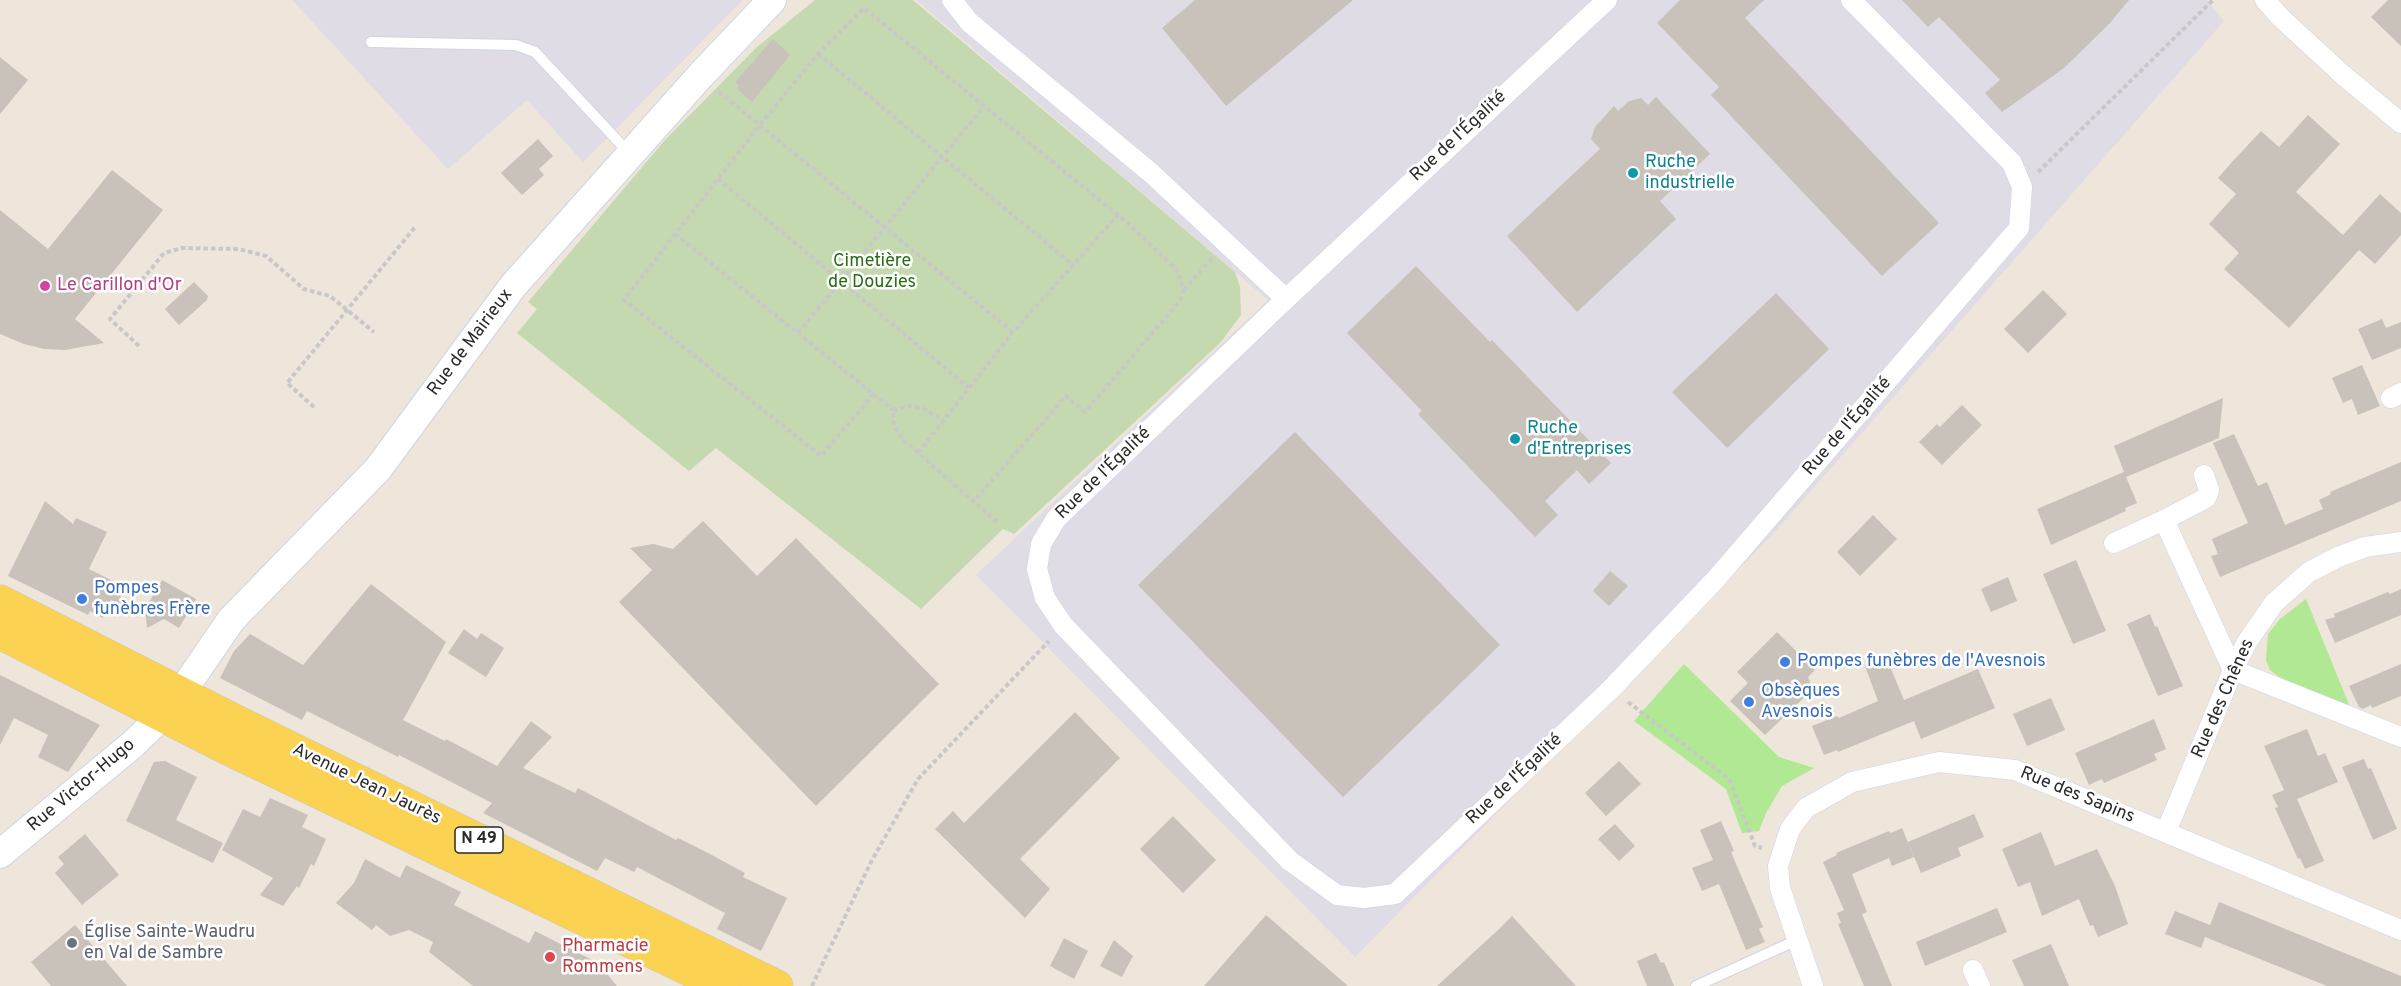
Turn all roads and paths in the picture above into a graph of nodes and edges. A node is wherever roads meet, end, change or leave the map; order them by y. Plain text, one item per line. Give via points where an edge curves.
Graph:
1 (772, 0) edge
2 (952, 0) edge
3 (1607, 0) edge
4 (1851, 0) edge
5 (2213, 0) edge
6 (2265, 0) edge
7 (371, 42) dead end
8 (818, 54) junction
9 (700, 76) junction
10 (984, 106) junction
11 (2401, 123) edge
12 (759, 126) junction
13 (631, 154) junction
14 (942, 156) junction
15 (718, 179) junction
16 (2022, 187) junction
17 (1118, 215) junction
18 (416, 226) dead end
19 (884, 227) junction
20 (675, 234) junction
21 (1225, 243) junction
22 (1073, 265) junction
23 (840, 281) junction
24 (1184, 290) junction
25 (1286, 299) junction
26 (348, 309) junction
27 (374, 332) dead end
28 (1013, 332) junction
29 (798, 333) junction
30 (139, 346) dead end
31 (969, 388) junction
32 (874, 394) junction
33 (314, 407) dead end
34 (893, 410) junction
35 (943, 420) junction
36 (918, 453) junction
37 (2204, 475) dead end
38 (974, 501) junction
39 (2164, 520) junction
40 (997, 522) dead end
41 (2401, 542) edge
42 (2114, 543) dead end
43 (0, 602) edge
44 (1064, 625) junction
45 (0, 633) edge
46 (2233, 670) junction
47 (1611, 688) junction
48 (171, 705) junction
49 (2401, 737) edge
50 (285, 760) junction
51 (2166, 832) junction
52 (0, 854) edge
53 (1779, 860) junction
54 (2401, 930) edge
55 (1797, 940) junction
56 (723, 986) edge
57 (777, 986) edge
58 (812, 986) edge
59 (1696, 986) edge
60 (1814, 986) edge

1 - 9 street, Rue de Mairieux
2 - 21 street via 969,22 1151,173
3 - 25 street, Rue de l'Égalité
4 - 16 street, Rue de l'Égalité via 2012,163
5 - 16 path
6 - 11 street via 2343,75
7 - 13 lane via 516,45 535,52
8 - 10 path via 864,8
8 - 12 path
8 - 14 path
9 - 12 path
9 - 13 street, Rue de Mairieux
10 - 14 path
10 - 17 path
12 - 15 path
12 - 19 path
13 - 48 street, Rue de Mairieux via 513,286 378,469 231,620
14 - 19 path
14 - 22 path
15 - 20 path
15 - 23 path
16 - 47 street, Rue de l'Égalité via 2019,228 1715,580
17 - 22 path
17 - 24 path via 1177,270
18 - 26 path
19 - 23 path
19 - 28 path
20 - 29 path
20 - 32 path via 624,300 821,456
21 - 24 path
21 - 25 street
22 - 28 path
23 - 29 path
23 - 31 path
24 - 38 path via 1179,302 1085,412 1066,396
25 - 44 street, Rue de l'Égalité via 1056,519 1041,544 1037,569 1045,598
26 - 27 path
26 - 30 path via 330,296 304,289 266,256 239,249 182,248 164,253 110,319
26 - 33 path via 287,383
28 - 31 path
29 - 32 path
31 - 35 path
32 - 34 path
34 - 35 path via 918,407
34 - 36 path via 894,425
35 - 36 path
36 - 38 path
37 - 39 street via 2209,490 2206,498
38 - 40 path
39 - 42 street
39 - 46 street
41 - 46 street, Rue des Chênes via 2365,547 2309,572 2274,603
43 - 48 main road, N 49
44 - 47 street, Rue de l'Égalité via 1290,861 1337,895 1364,898 1395,894
44 - 58 path via 918,779 872,860
45 - 48 main road, N 49
46 - 49 street
46 - 51 street, Rue des Chênes
47 - 53 path via 1729,779 1755,846
48 - 50 main road, Avenue Jean Jaurès / N 49
48 - 52 street, Rue Victor-Hugo via 124,751
50 - 56 main road, Avenue Jean Jaurès / N 49
50 - 57 main road, Avenue Jean Jaurès / N 49
51 - 53 street, Rue des Sapins via 2015,770 1939,762 1852,782 1806,808 1790,829
51 - 54 street, Rue des Sapins
53 - 55 street via 1780,888
55 - 59 lane
55 - 60 street

